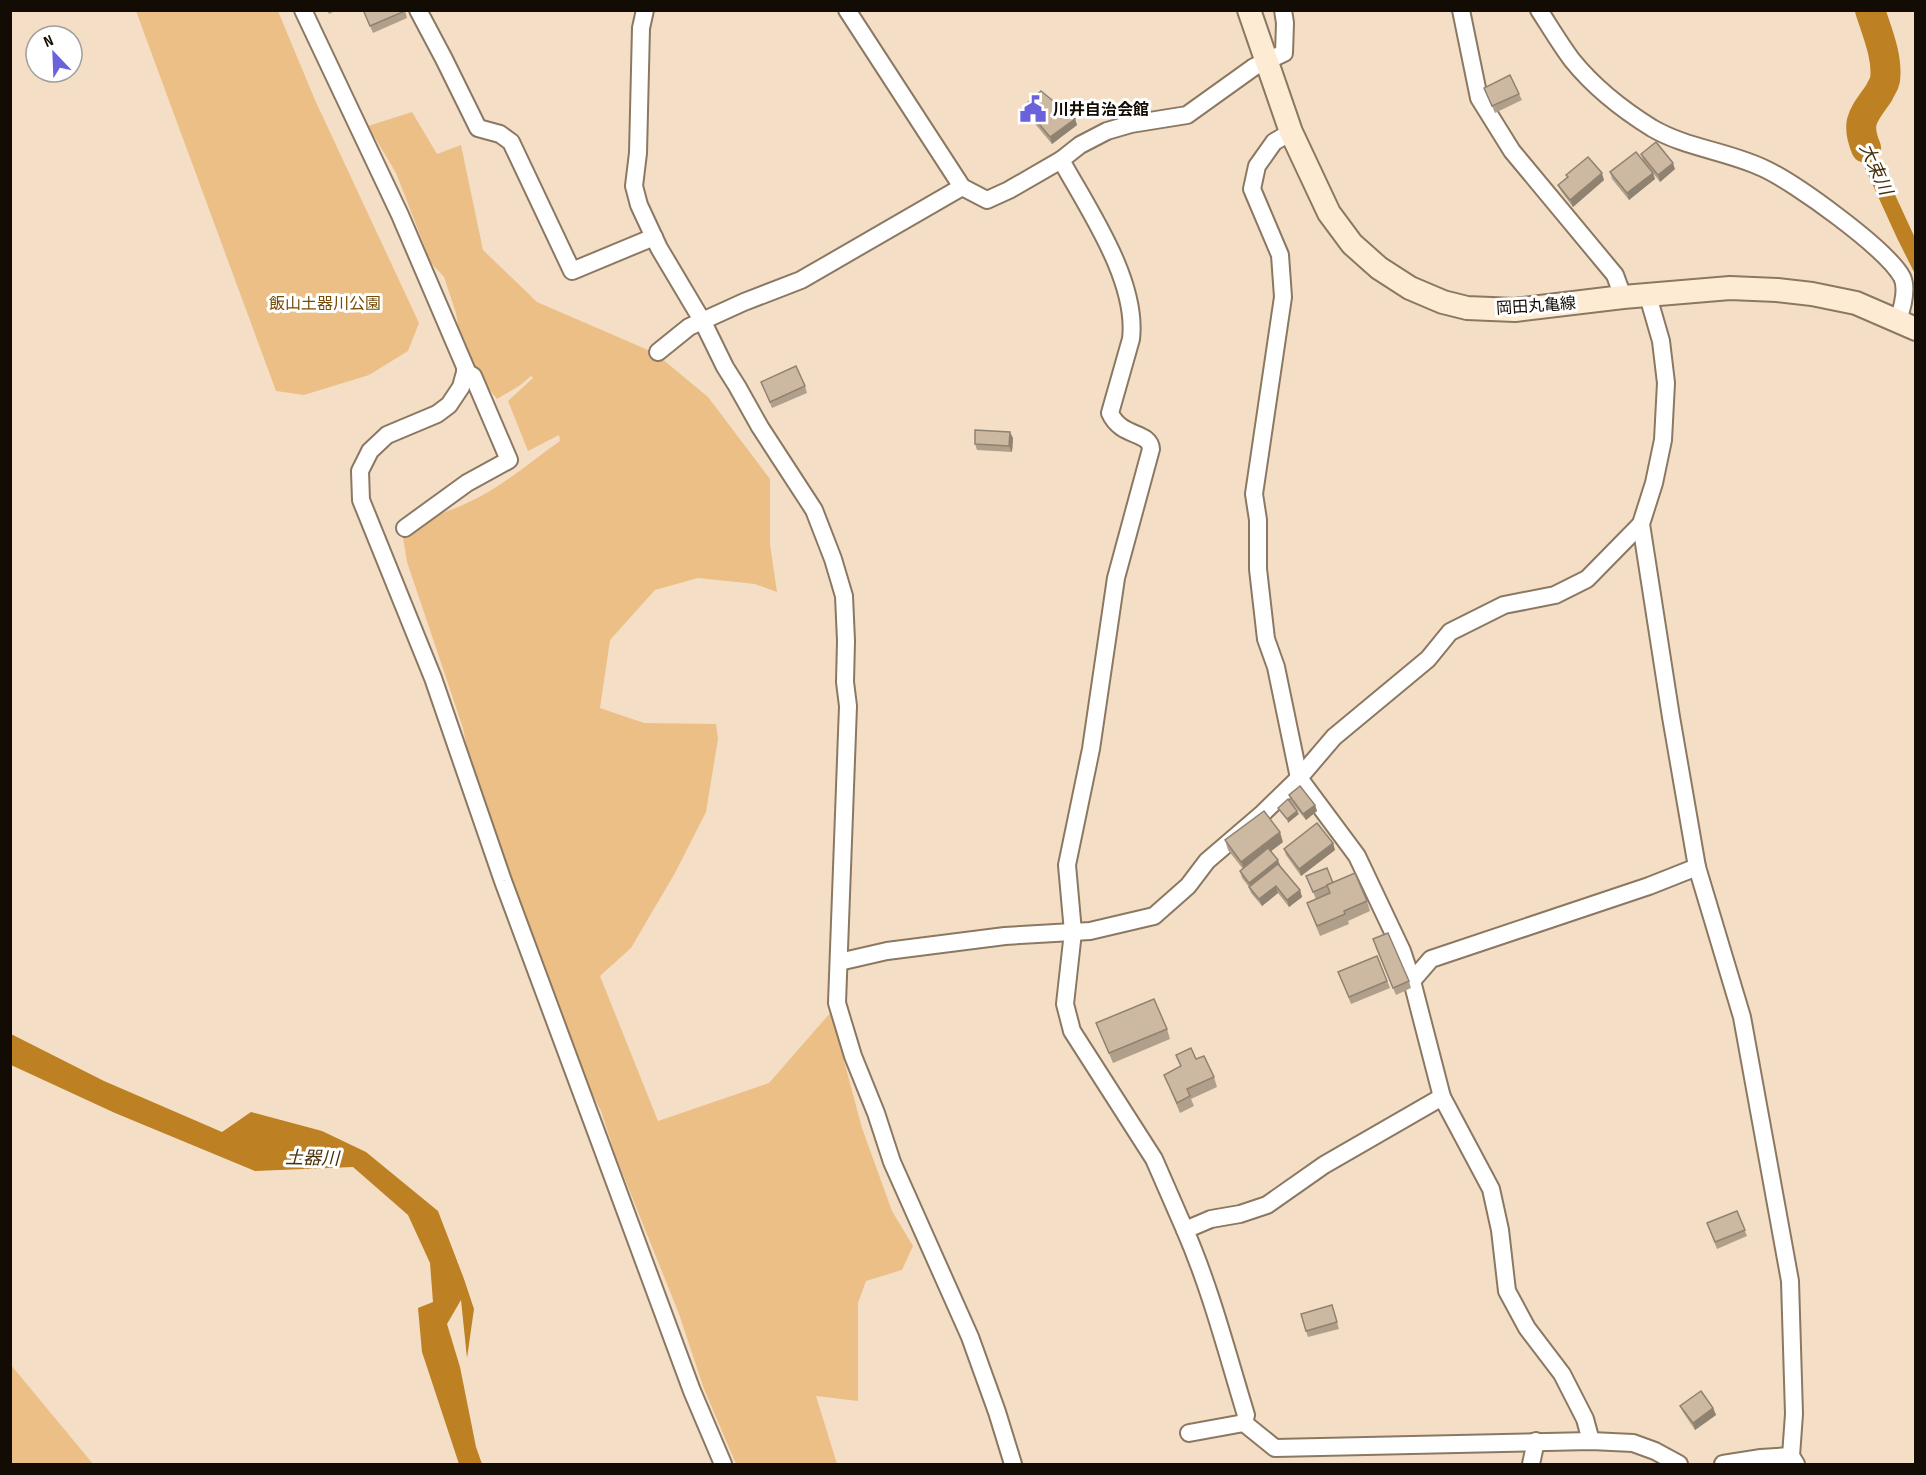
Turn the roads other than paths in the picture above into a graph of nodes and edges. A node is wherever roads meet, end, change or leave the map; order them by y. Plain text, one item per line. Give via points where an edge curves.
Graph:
1 (303, 10) edge
2 (418, 10) edge
3 (645, 10) edge
4 (847, 10) edge
5 (1249, 10) edge
6 (1283, 10) edge
7 (1461, 10) edge
8 (1539, 10) edge
9 (1267, 61) junction
10 (1291, 132) junction
11 (1061, 160) junction
12 (962, 187) junction
13 (654, 237) junction
14 (1648, 296) junction
15 (1623, 297) junction
16 (703, 322) junction
17 (1907, 325) edge
18 (658, 352) dead end
19 (465, 371) junction
20 (1641, 524) junction
21 (405, 528) dead end
22 (1299, 778) junction
23 (1697, 867) junction
24 (1073, 932) junction
25 (838, 963) junction
26 (1412, 981) junction
27 (1442, 1097) junction
28 (1185, 1230) junction
29 (1244, 1423) junction
30 (1189, 1433) dead end
31 (1536, 1441) junction
32 (1591, 1441) junction
33 (1793, 1460) edge
34 (1773, 1461) edge
35 (723, 1464) edge
36 (1013, 1464) edge
37 (1531, 1464) edge
38 (1679, 1464) edge
39 (1723, 1464) edge

1 - 19 street via 400,215
2 - 13 street via 478,128 500,134 511,142 572,271
3 - 13 street via 634,186
4 - 12 street
5 - 9 main road, 岡田丸亀線
6 - 9 street via 1284,53
7 - 15 street via 1479,98 1512,151 1615,275
8 - 17 street via 1573,60 1623,108 1680,141 1736,158 1788,181 1854,230 1903,278
9 - 10 main road, 岡田丸亀線
9 - 11 street via 1187,115 1107,131
10 - 15 main road, 岡田丸亀線 via 1329,213 1352,244 1410,288 1467,308 1515,310
10 - 22 street via 1274,142 1257,166 1252,189 1280,255 1283,297 1254,494 1266,639 1276,667
11 - 12 street via 987,200
11 - 24 street via 1116,260 1129,304 1131,339 1110,413 1115,423 1151,443 1116,578 1091,749 1068,865
12 - 16 street via 801,280
13 - 16 street
14 - 15 main road, 岡田丸亀線
14 - 17 main road, 岡田丸亀線 via 1730,288 1777,290 1856,303
14 - 20 street via 1661,341 1666,383 1663,440
16 - 18 street via 689,327
16 - 25 street via 725,368 814,510 844,596 844,682 848,706
19 - 21 street via 473,376 509,460 466,483
19 - 35 street via 461,387 449,405 387,435 370,451 360,471 361,500 433,678 503,881 692,1391
20 - 22 street via 1587,579 1555,595 1504,605 1450,632 1428,659 1334,737
20 - 23 street
22 - 24 street via 1207,861 1188,886 1154,916
22 - 26 street via 1357,856
23 - 26 street via 1431,959
23 - 33 street via 1742,1017 1790,1281
24 - 25 street via 887,951
24 - 28 street via 1065,1004 1072,1030 1154,1159
25 - 36 street via 837,1003 853,1056 892,1162 970,1337
26 - 27 street
27 - 28 street via 1324,1165 1267,1205
27 - 32 street via 1491,1189 1507,1291 1527,1328 1562,1374 1585,1419
28 - 29 street via 1246,1415
29 - 30 street
29 - 31 street via 1275,1448
31 - 32 street
31 - 37 street
32 - 38 street via 1633,1443
33 - 34 street
34 - 39 street

